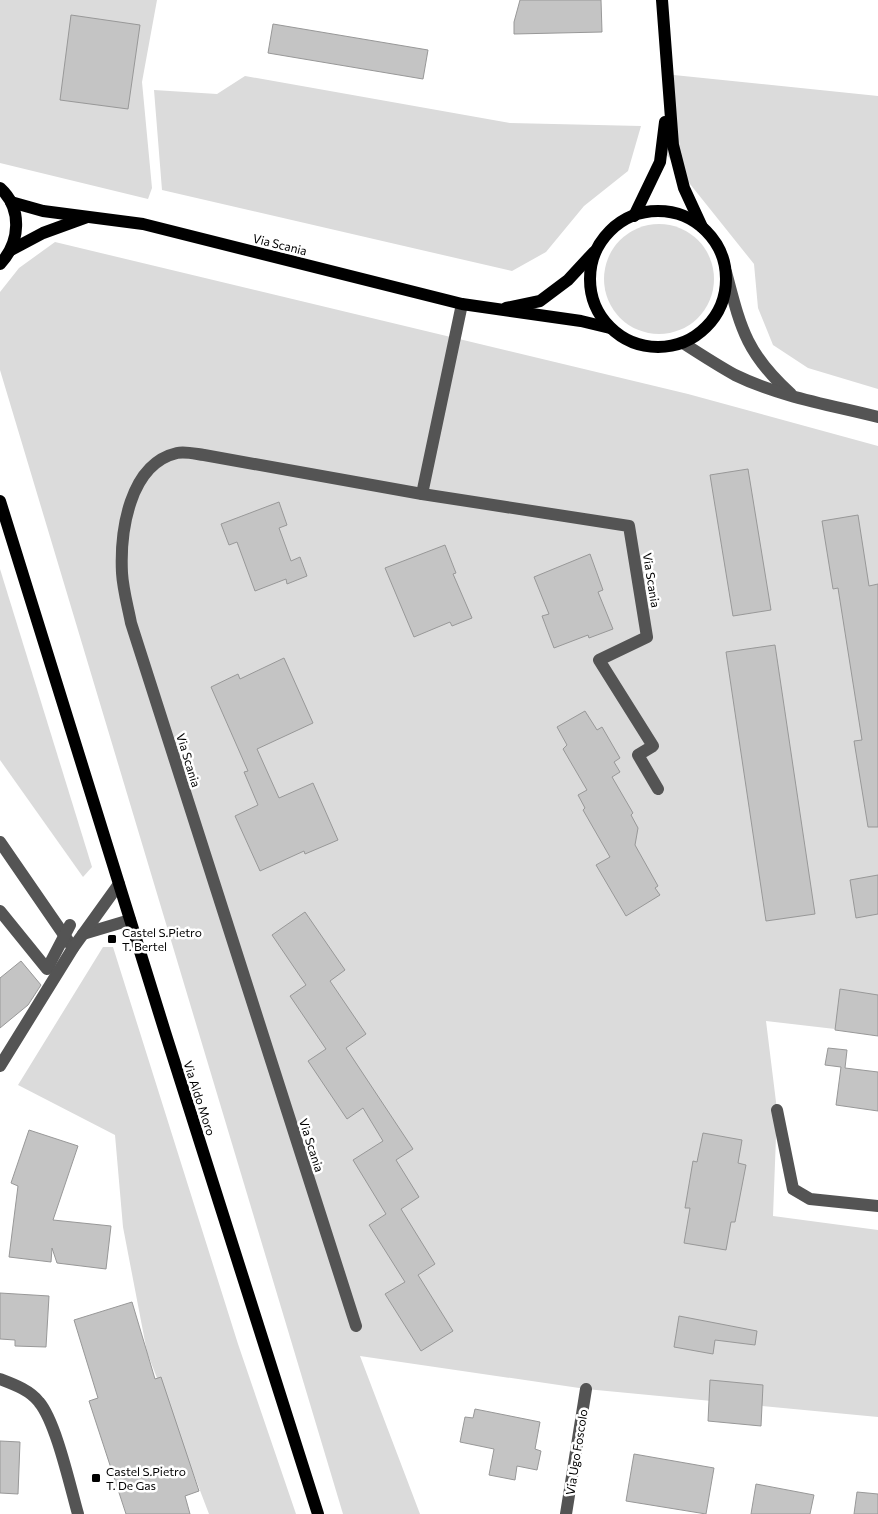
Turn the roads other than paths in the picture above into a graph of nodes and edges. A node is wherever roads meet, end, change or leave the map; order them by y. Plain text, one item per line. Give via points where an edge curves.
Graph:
1 (662, 0) edge
2 (668, 97) junction
3 (0, 188) edge
4 (11, 202) junction
5 (89, 216) junction
6 (634, 216) junction
7 (702, 227) junction
8 (598, 247) junction
9 (11, 250) junction
10 (0, 264) edge
11 (726, 272) junction
12 (462, 304) junction
13 (497, 310) junction
14 (610, 328) junction
15 (683, 343) junction
16 (766, 368) junction
17 (766, 387) junction
18 (795, 397) junction
19 (878, 417) edge
20 (422, 494) junction
21 (0, 501) edge
22 (658, 789) dead end
23 (0, 842) edge
24 (119, 884) junction
25 (0, 912) edge
26 (130, 920) junction
27 (68, 930) junction
28 (83, 934) junction
29 (73, 948) junction
30 (0, 1066) edge
31 (777, 1110) dead end
32 (878, 1206) edge
33 (356, 1326) dead end
34 (0, 1379) edge
35 (586, 1389) dead end
36 (78, 1514) edge
37 (318, 1514) edge
38 (566, 1514) edge

1 - 2 main road
2 - 6 main road via 660,162
2 - 7 main road via 673,145 684,188
3 - 4 main road, Via Scania
4 - 5 main road, Via Scania via 43,211
4 - 9 main road, Via Scania via 16,217 16,234
5 - 9 main road, Via Scania via 43,233
5 - 12 main road, Via Scania via 186,234
6 - 7 main road, Via Scania via 670,212 687,217
6 - 8 main road, Via Scania via 607,234
7 - 11 main road, Via Scania via 718,248
8 - 13 main road, Via Scania via 568,280 540,300
8 - 14 main road, Via Scania via 591,268 590,290 597,311
9 - 10 main road, Via Scania
11 - 15 main road, Via Scania via 725,294 716,315 702,332
11 - 16 street, Via Scania via 742,329
12 - 13 main road, Via Scania
12 - 20 street
13 - 14 main road, Via Scania
14 - 15 main road, Via Scania via 626,340 644,346 664,348
15 - 17 street via 735,374
16 - 17 street
16 - 18 street, Via Scania
17 - 18 street
18 - 19 street
20 - 22 street, Via Scania via 629,526 647,637 599,660 653,746 638,756
20 - 33 street, Via Scania via 178,452 149,468 140,482 127,518 124,543 122,574 134,631
21 - 24 main road, Via Aldo Moro
23 - 27 street
24 - 26 main road, Via Aldo Moro
24 - 28 street
25 - 27 street via 47,969
26 - 28 street
26 - 37 main road, Via Aldo Moro
27 - 29 street
28 - 29 street
29 - 30 street
31 - 32 street via 793,1189 810,1199
34 - 36 street via 23,1388 39,1400 48,1415
35 - 38 street, Via Ugo Foscolo

